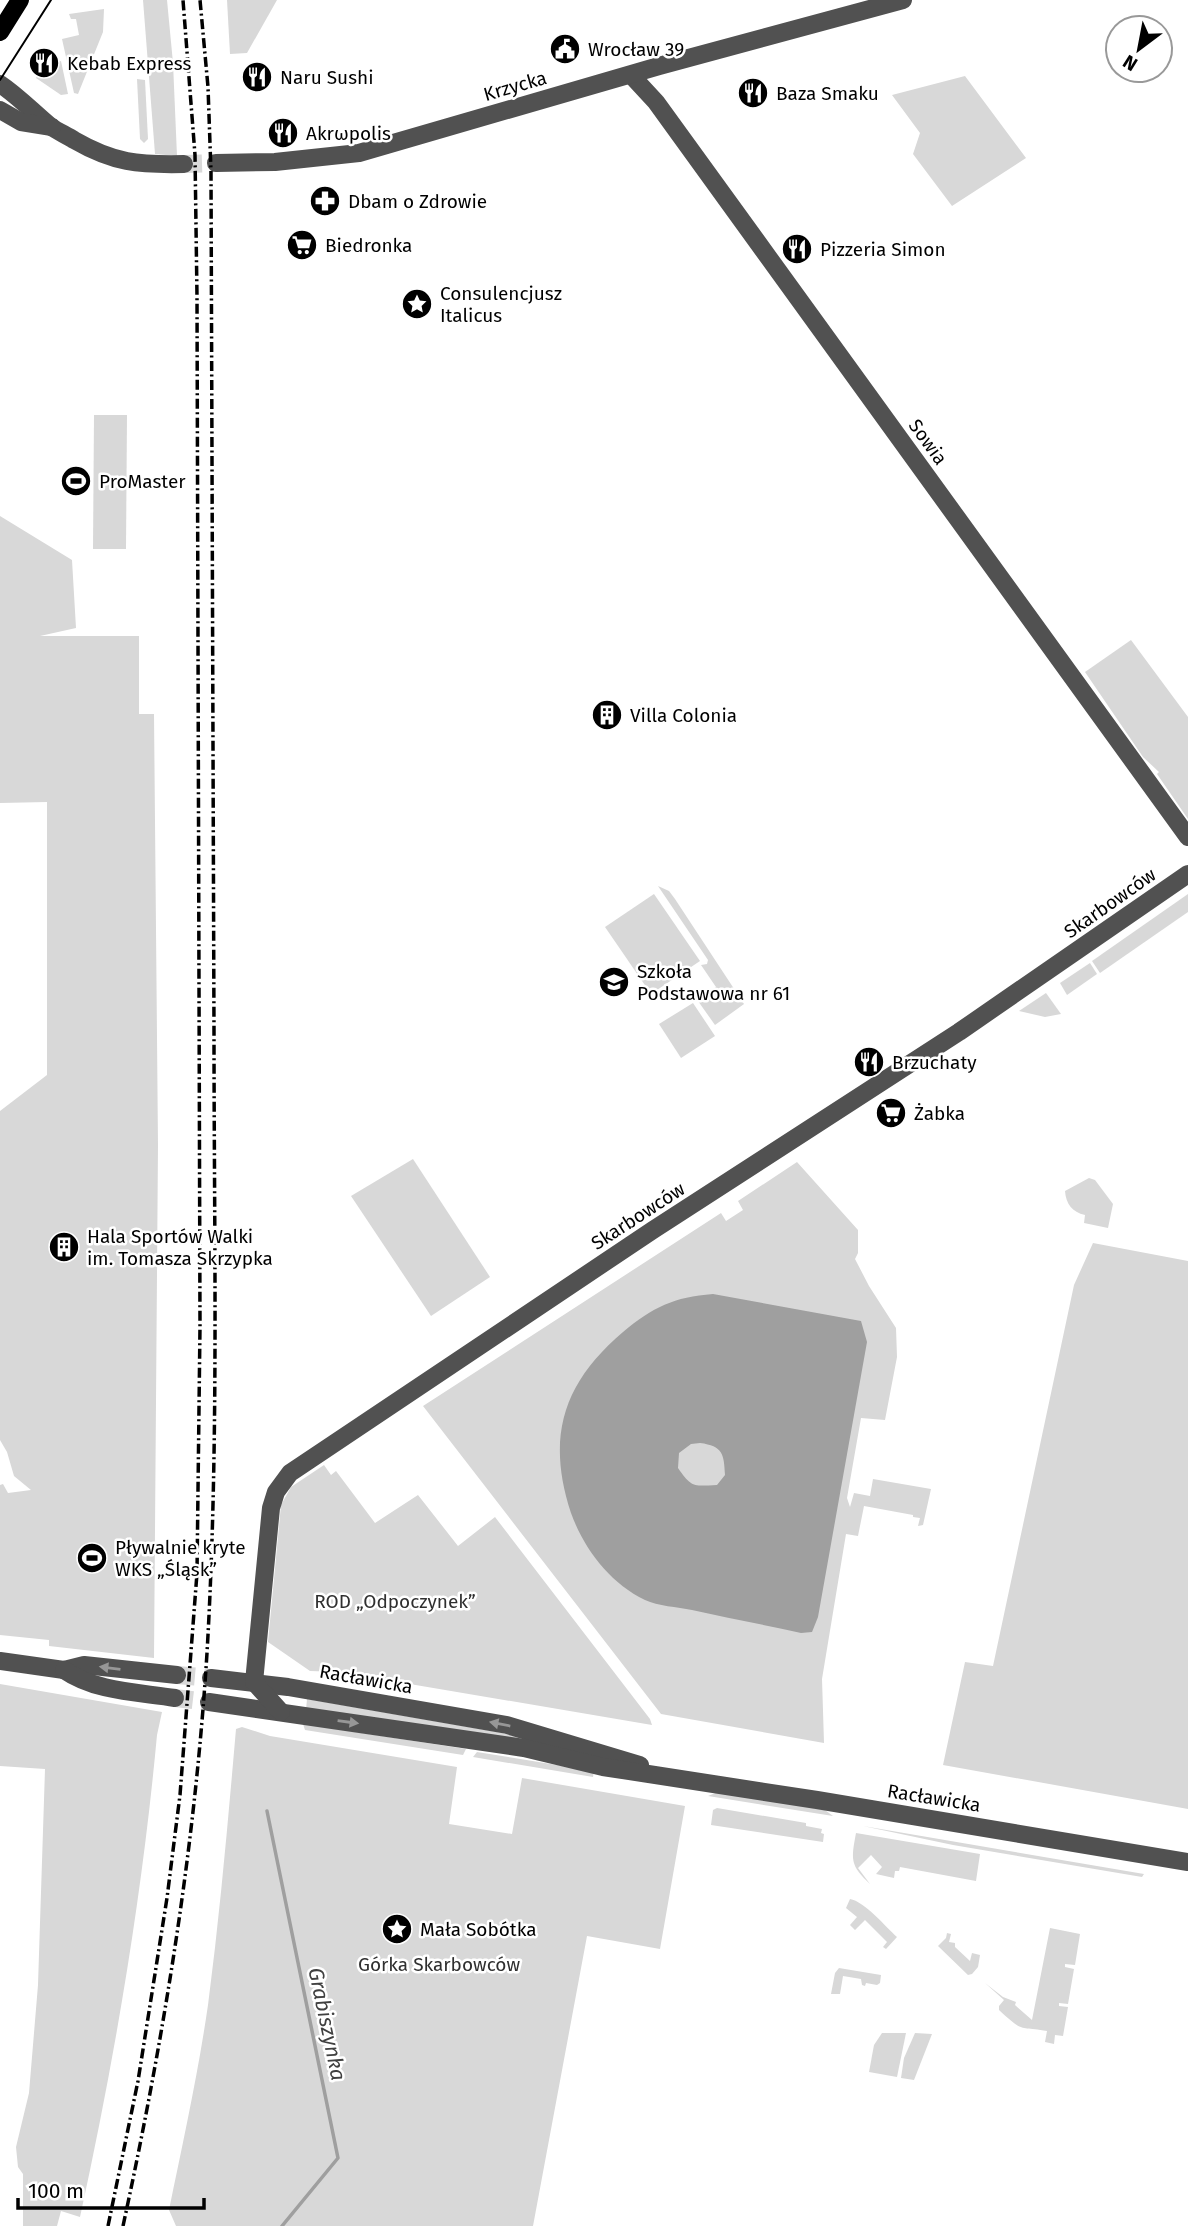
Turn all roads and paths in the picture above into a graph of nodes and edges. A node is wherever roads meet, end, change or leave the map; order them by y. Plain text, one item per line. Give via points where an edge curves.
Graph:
1 (20, 0) edge
2 (903, 0) edge
3 (0, 32) edge
4 (631, 75) junction
5 (0, 83) edge
6 (0, 110) edge
7 (52, 127) junction
8 (216, 163) tunnel mouth
9 (184, 164) tunnel mouth
10 (1188, 837) edge
11 (1188, 874) edge
12 (0, 1661) edge
13 (64, 1670) junction
14 (177, 1675) tunnel mouth
15 (211, 1678) tunnel mouth
16 (254, 1682) junction
17 (175, 1698) tunnel mouth
18 (281, 1712) junction
19 (561, 1749) junction
20 (1188, 1862) edge

1 - 3 main road
2 - 4 street, Krzycka
4 - 8 street, Krzycka via 359,153
4 - 10 street, Sowia via 656,102
5 - 7 street
6 - 7 street via 21,122
7 - 9 street via 118,161
11 - 16 street, Skarbowców via 969,1025 290,1473 271,1508
12 - 13 street
14 -> 13 street via 84,1665
13 - 17 street via 80,1681
15 - 16 street, Racławicka
16 - 18 street
16 - 18 street, Racławicka via 212,1702
19 -> 16 street, Racławicka via 507,1725
18 -> 19 street, Racławicka via 524,1748
19 - 20 street, Racławicka via 603,1767

